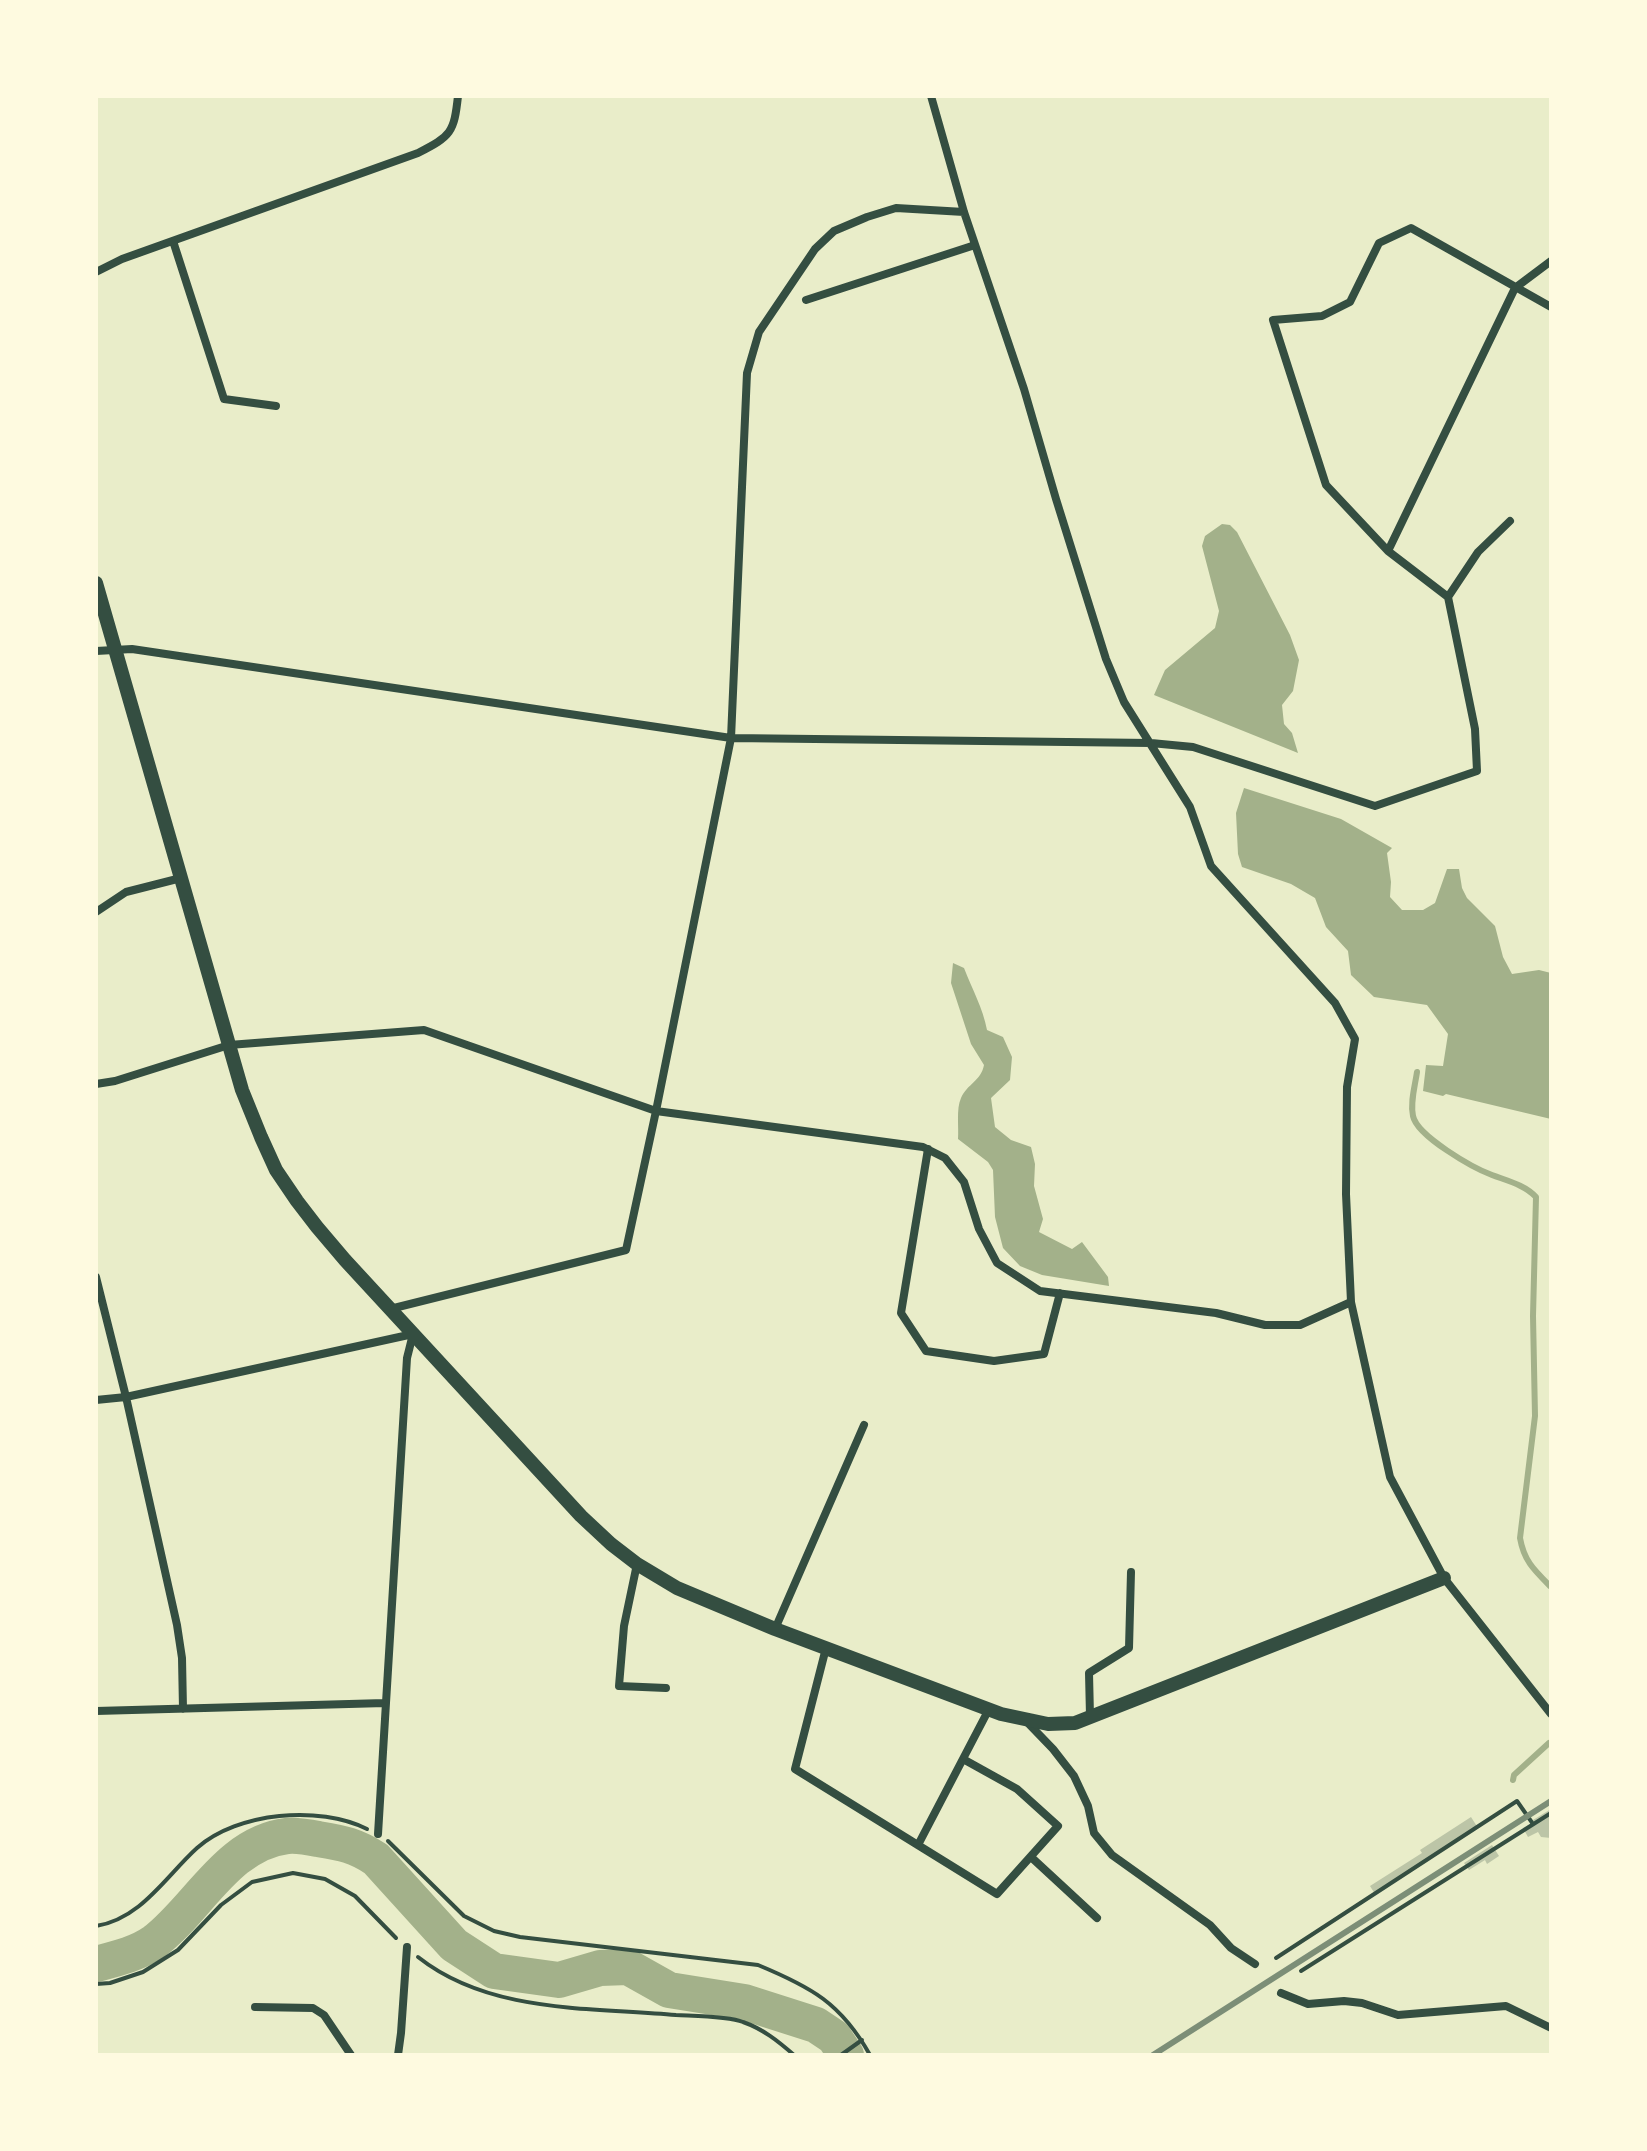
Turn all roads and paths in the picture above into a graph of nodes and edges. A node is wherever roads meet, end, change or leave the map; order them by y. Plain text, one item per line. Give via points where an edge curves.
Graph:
1 (458, 96) edge
2 (931, 96) edge
3 (964, 212) junction
4 (173, 241) junction
5 (975, 245) junction
6 (1551, 261) edge
7 (96, 272) edge
8 (1515, 288) junction
9 (806, 300) dead end
10 (1551, 307) edge
11 (276, 406) dead end
12 (1510, 521) dead end
13 (1388, 551) junction
14 (96, 583) edge
15 (1448, 597) junction
16 (96, 651) edge
17 (116, 651) junction
18 (731, 738) junction
19 (1151, 743) junction
20 (181, 878) junction
21 (96, 912) edge
22 (229, 1045) junction
23 (96, 1084) edge
24 (656, 1111) junction
25 (928, 1149) junction
26 (96, 1277) edge
27 (1060, 1293) junction
28 (1351, 1302) junction
29 (390, 1309) junction
30 (413, 1334) junction
31 (126, 1397) junction
32 (96, 1400) edge
33 (864, 1425) dead end
34 (637, 1564) junction
35 (1131, 1572) dead end
36 (1444, 1578) junction
37 (775, 1629) junction
38 (826, 1648) junction
39 (666, 1688) dead end
40 (385, 1703) junction
41 (183, 1709) junction
42 (989, 1709) junction
43 (96, 1711) edge
44 (1551, 1714) edge
45 (1090, 1716) junction
46 (1025, 1721) junction
47 (963, 1759) junction
48 (1551, 1813) edge
49 (1533, 1824) junction
50 (378, 1834) junction
51 (918, 1845) junction
52 (1031, 1857) junction
53 (1097, 1918) dead end
54 (96, 1926) edge
55 (407, 1947) junction
56 (1276, 1958) dead end
57 (1255, 1964) dead end
58 (1301, 1971) dead end
59 (96, 1984) edge
60 (1281, 1993) dead end
61 (255, 2007) dead end
62 (1551, 2028) edge
63 (862, 2040) junction
64 (351, 2055) edge
65 (398, 2055) edge
66 (794, 2055) edge
67 (841, 2055) edge
68 (870, 2055) edge

1 - 4 street via 456,122 443,140 418,153
2 - 3 street
3 - 5 street
3 - 18 street via 896,208 834,231 815,249 759,332 747,373
4 - 7 street
4 - 11 street via 224,399
5 - 9 street
5 - 19 street via 1106,659 1124,702
6 - 8 street
8 - 10 street
8 - 13 street
8 - 13 street via 1411,228 1379,243 1350,302 1322,316 1273,320 1326,485
12 - 15 street via 1478,552
13 - 15 street
14 - 17 street
15 - 19 street via 1475,729 1477,771 1375,806 1193,747
16 - 17 street
17 - 18 street via 132,649
17 - 20 street
18 - 19 street
18 - 24 street
19 - 28 street via 1190,807 1211,866 1335,1003 1355,1039 1347,1087
20 - 21 street via 126,892
20 - 22 street
22 - 23 street
22 - 24 street via 424,1030
22 - 29 street via 276,1170 317,1227
24 - 25 street
24 - 29 street via 626,1250
25 - 27 street via 945,1158 964,1182 997,1263 1040,1291
25 - 27 street via 901,1313 926,1351 994,1361 1044,1354
26 - 31 street
27 - 28 street via 1216,1313 1265,1325 1300,1325
28 - 36 street via 1390,1477
29 - 30 street
30 - 31 street
30 - 34 street via 581,1516
30 - 40 street via 407,1358
31 - 32 street
31 - 41 street via 177,1625
33 - 37 street
34 - 37 street via 677,1588
34 - 39 street via 619,1686
35 - 45 street via 1129,1648 1089,1673
36 - 44 street
36 - 45 street
37 - 38 street
38 - 42 street
38 - 51 street via 795,1769
40 - 41 street
40 - 50 street
41 - 43 street
42 - 46 street
42 - 47 street
45 - 46 street via 1075,1723
46 - 57 street via 1074,1776 1094,1833 1112,1855
47 - 51 street
47 - 52 street via 1017,1789 1058,1826
48 - 49 path
49 - 56 path via 1517,1801
49 - 58 path
50 - 54 path via 332,1819 265,1816 199,1847 129,1914
50 - 63 path via 464,1916 494,1931 758,1965 819,1994
51 - 52 street via 997,1894
52 - 53 street
55 - 59 path via 355,1896 325,1879 293,1873 252,1882 221,1905 178,1950 143,1972
55 - 65 street
55 - 66 path via 435,1970 485,1992 538,2004 741,2020
60 - 62 street via 1308,2004 1362,2003 1398,2015 1506,2006
61 - 64 street via 313,2008 324,2015
63 - 67 path
63 - 68 path

